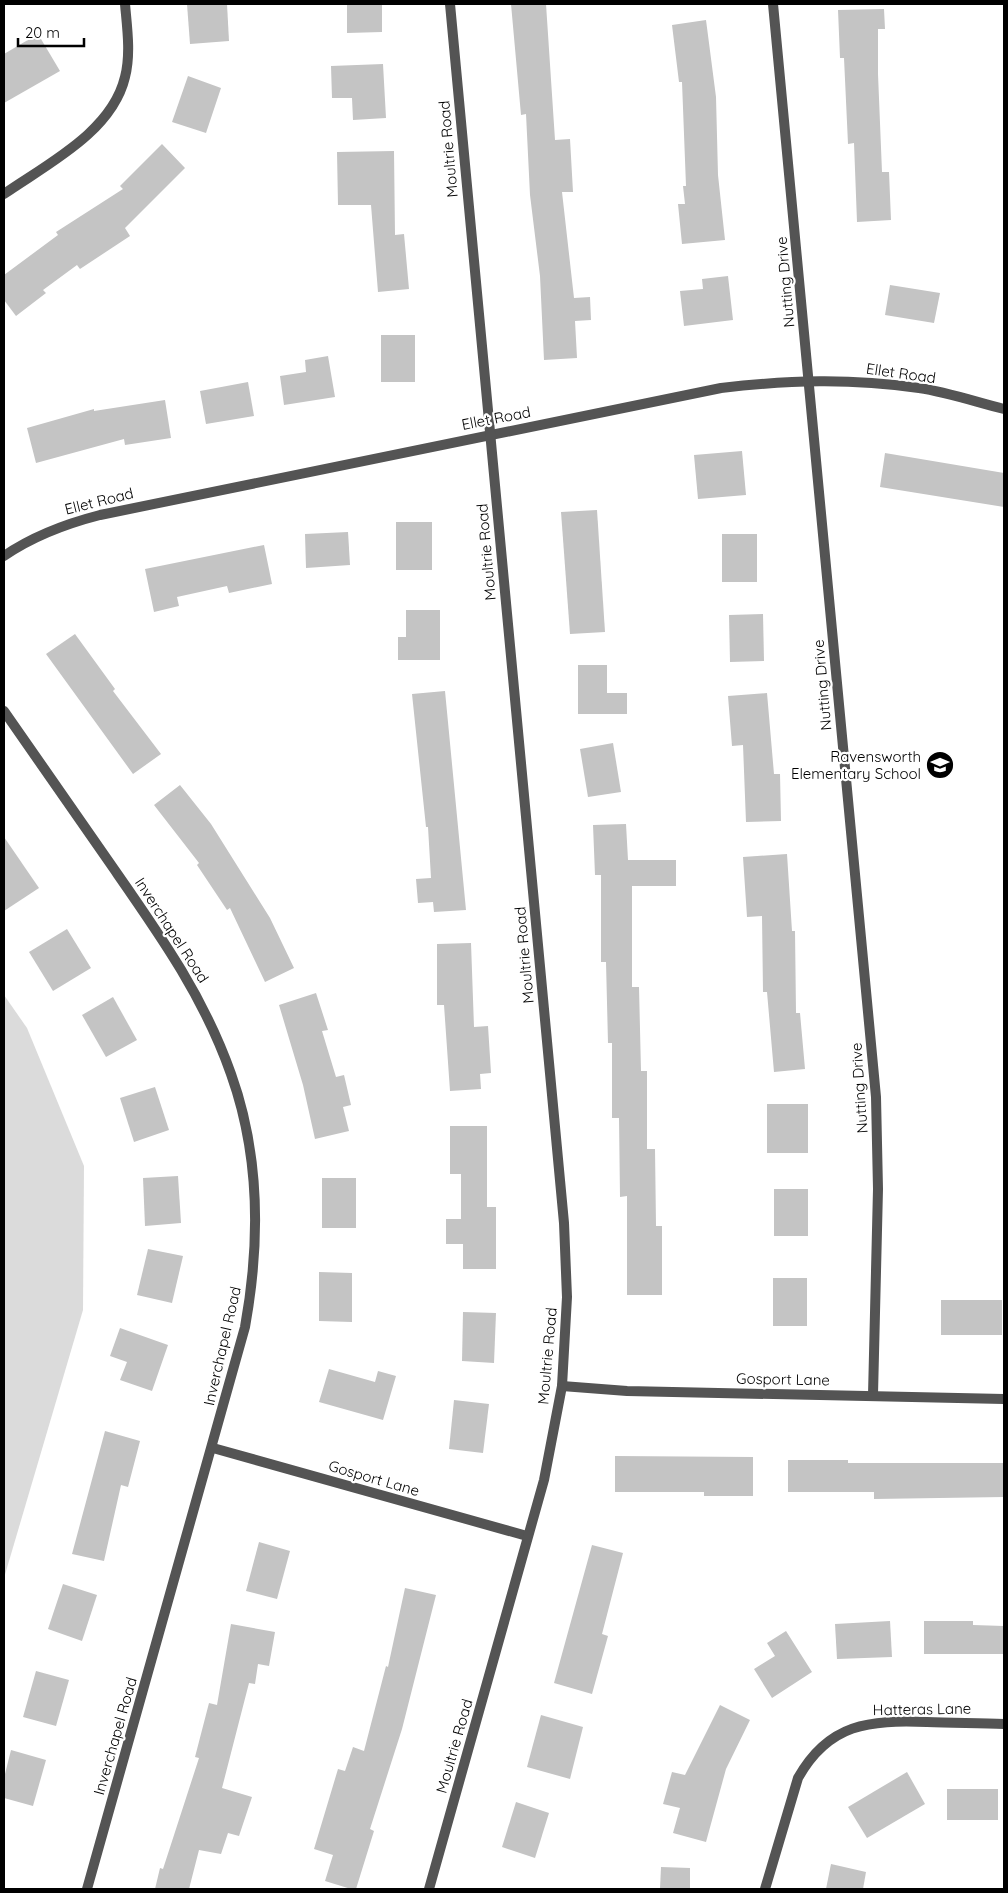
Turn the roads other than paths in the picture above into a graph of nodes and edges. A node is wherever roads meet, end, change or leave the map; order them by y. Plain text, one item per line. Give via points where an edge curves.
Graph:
1 (125, 4) edge
2 (450, 4) edge
3 (774, 4) edge
4 (4, 194) edge
5 (808, 380) junction
6 (1004, 409) edge
7 (490, 434) junction
8 (4, 556) edge
9 (4, 711) edge
10 (562, 1386) junction
11 (874, 1395) junction
12 (1004, 1399) edge
13 (213, 1448) junction
14 (527, 1536) junction
15 (1004, 1724) edge
16 (87, 1889) edge
17 (429, 1889) edge
18 (765, 1889) edge

1 - 4 street via 126,76 111,111 85,136
2 - 7 street, Moultrie Road
3 - 5 street, Nutting Drive
5 - 6 street, Ellet Road via 921,388
5 - 7 street, Ellet Road via 721,388
5 - 11 street, Nutting Drive via 876,1097 878,1189
7 - 8 street, Ellet Road via 100,514 38,536
7 - 10 street, Moultrie Road via 564,1224 567,1297
9 - 13 street, Inverchapel Road via 174,954 207,1014 232,1075 252,1166 255,1259 245,1327
10 - 11 street, Gosport Lane via 627,1391
10 - 14 street, Moultrie Road via 544,1480
11 - 12 street, Gosport Lane
13 - 14 street, Gosport Lane
13 - 16 street, Inverchapel Road
14 - 17 street, Moultrie Road
15 - 18 street, Hatteras Lane via 889,1721 858,1725 835,1736 820,1747 798,1778

